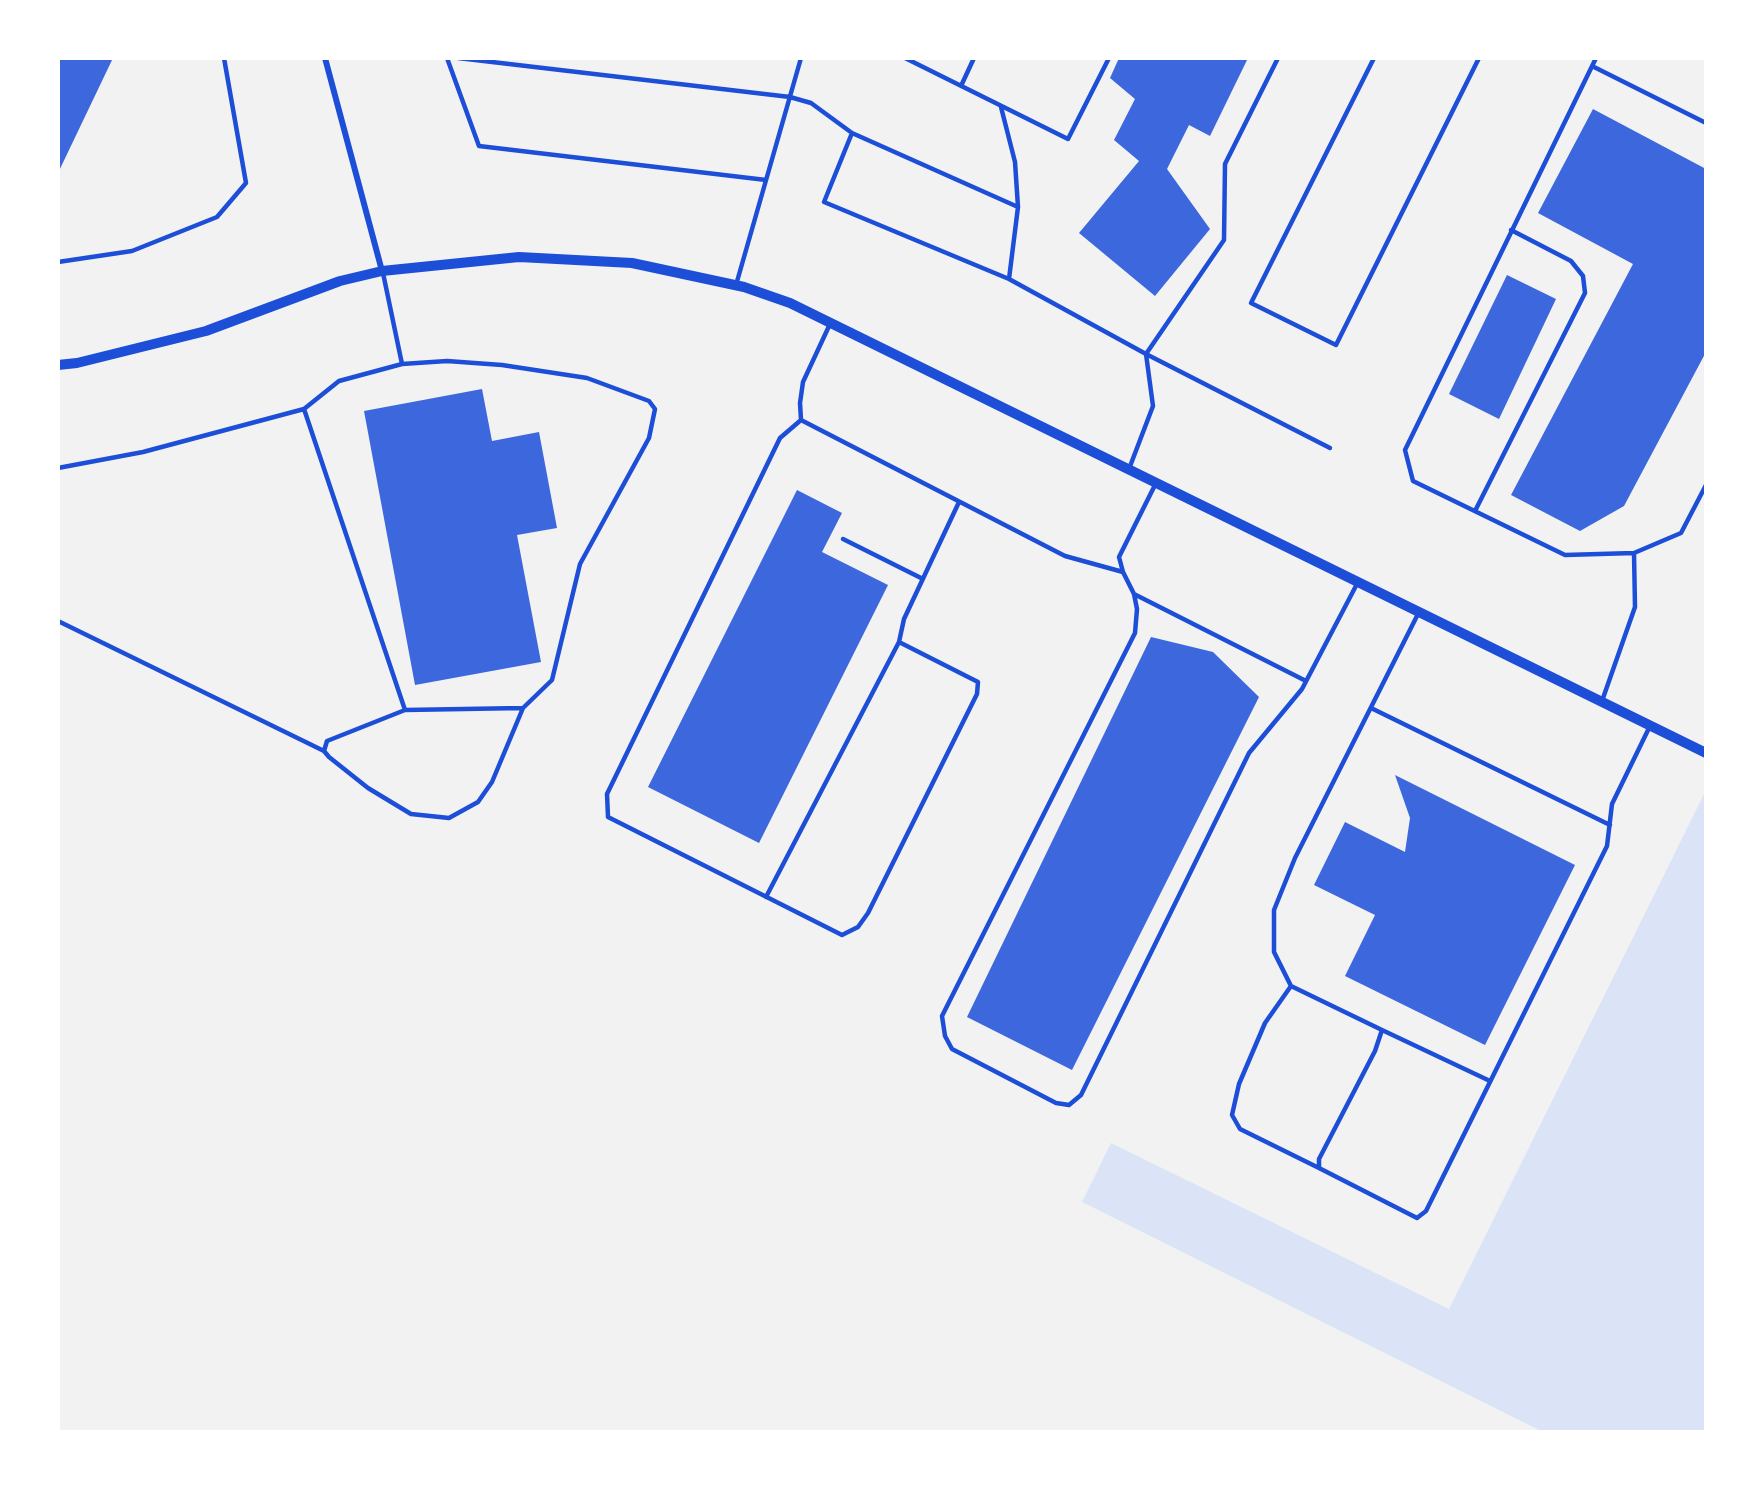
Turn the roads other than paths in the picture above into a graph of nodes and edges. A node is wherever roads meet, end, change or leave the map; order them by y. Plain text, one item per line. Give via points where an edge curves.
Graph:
1 (224, 58) edge
2 (325, 58) edge
3 (447, 58) edge
4 (458, 58) edge
5 (801, 58) edge
6 (905, 58) edge
7 (974, 58) edge
8 (1109, 58) edge
9 (1278, 58) edge
10 (1374, 58) edge
11 (1479, 58) edge
12 (1596, 58) edge
13 (1592, 66) junction
14 (961, 86) junction
15 (790, 97) junction
16 (1001, 106) junction
17 (1706, 123) edge
18 (852, 132) junction
19 (766, 180) junction
20 (1018, 207) junction
21 (1511, 230) junction
22 (58, 262) edge
23 (382, 271) junction
24 (1009, 279) junction
25 (736, 285) junction
26 (830, 323) junction
27 (1146, 354) junction
28 (402, 364) junction
29 (58, 365) edge
30 (304, 409) junction
31 (801, 420) junction
32 (1330, 448) dead end
33 (58, 468) edge
34 (1129, 469) junction
35 (1156, 483) junction
36 (1706, 485) edge
37 (959, 502) junction
38 (1475, 511) junction
39 (843, 539) dead end
40 (1634, 553) junction
41 (1123, 572) junction
42 (923, 579) junction
43 (1358, 582) junction
44 (1134, 594) junction
45 (1419, 612) junction
46 (58, 621) edge
47 (899, 642) junction
48 (1306, 681) junction
49 (1602, 702) junction
50 (523, 708) junction
51 (1371, 708) junction
52 (405, 710) junction
53 (1650, 726) junction
54 (324, 751) junction
55 (1706, 753) edge
56 (1610, 825) junction
57 (766, 897) junction
58 (1291, 986) junction
59 (1382, 1030) junction
60 (1490, 1081) junction
61 (1319, 1168) junction

1 - 22 lane via 246,183 217,217 132,251
2 - 23 street
3 - 19 lane via 479,146
4 - 15 lane
5 - 15 lane
6 - 14 lane
7 - 14 lane
8 - 16 lane via 1068,138
9 - 27 lane via 1225,164 1224,240
10 - 11 lane via 1251,303 1336,345
12 - 13 lane
13 - 17 lane
13 - 21 lane
14 - 16 lane
15 - 18 lane via 811,103
15 - 19 lane
16 - 20 lane via 1015,162
18 - 20 lane
18 - 24 lane via 824,202
19 - 25 lane
20 - 24 lane
21 - 38 lane via 1405,450 1413,481
21 - 38 lane via 1571,261 1584,276 1585,293
23 - 25 street via 519,257 632,263
23 - 28 lane
23 - 29 street via 340,281 206,331
24 - 27 lane
25 - 26 street via 790,303
26 - 31 lane via 803,382
26 - 34 street
27 - 32 lane
27 - 34 lane via 1153,406
28 - 30 lane via 339,381
28 - 50 lane via 476,362 587,378 650,401 655,409 649,438 580,564 552,680
30 - 33 lane via 143,452
30 - 52 lane
31 - 37 lane
31 - 57 lane via 780,438 607,794 608,817
34 - 35 street
35 - 41 lane via 1119,557
35 - 43 street
36 - 40 lane via 1681,533
37 - 41 lane via 1065,556
37 - 42 lane
38 - 40 lane via 1565,555
39 - 42 lane
40 - 49 lane via 1635,607
41 - 44 lane
42 - 47 lane via 904,619
43 - 45 street
43 - 48 lane
44 - 48 lane
44 - 48 lane via 1135,633 942,1016 952,1049 1056,1103 1069,1105 1081,1095 1249,753
45 - 49 street
45 - 51 lane
46 - 54 lane
47 - 57 lane
47 - 57 lane via 978,682 977,694 868,913 858,927 842,935
49 - 53 street
50 - 52 lane
50 - 54 lane via 492,782 478,802 449,819 411,814 368,788
51 - 56 lane
51 - 58 lane via 1295,858 1274,910 1274,952
52 - 54 lane via 327,741
53 - 55 street
53 - 56 lane via 1612,804
56 - 60 lane via 1607,846
58 - 59 lane
58 - 61 lane via 1265,1023 1239,1084 1232,1115 1240,1129
59 - 60 lane
59 - 61 lane via 1319,1159
60 - 61 lane via 1426,1211 1417,1218

